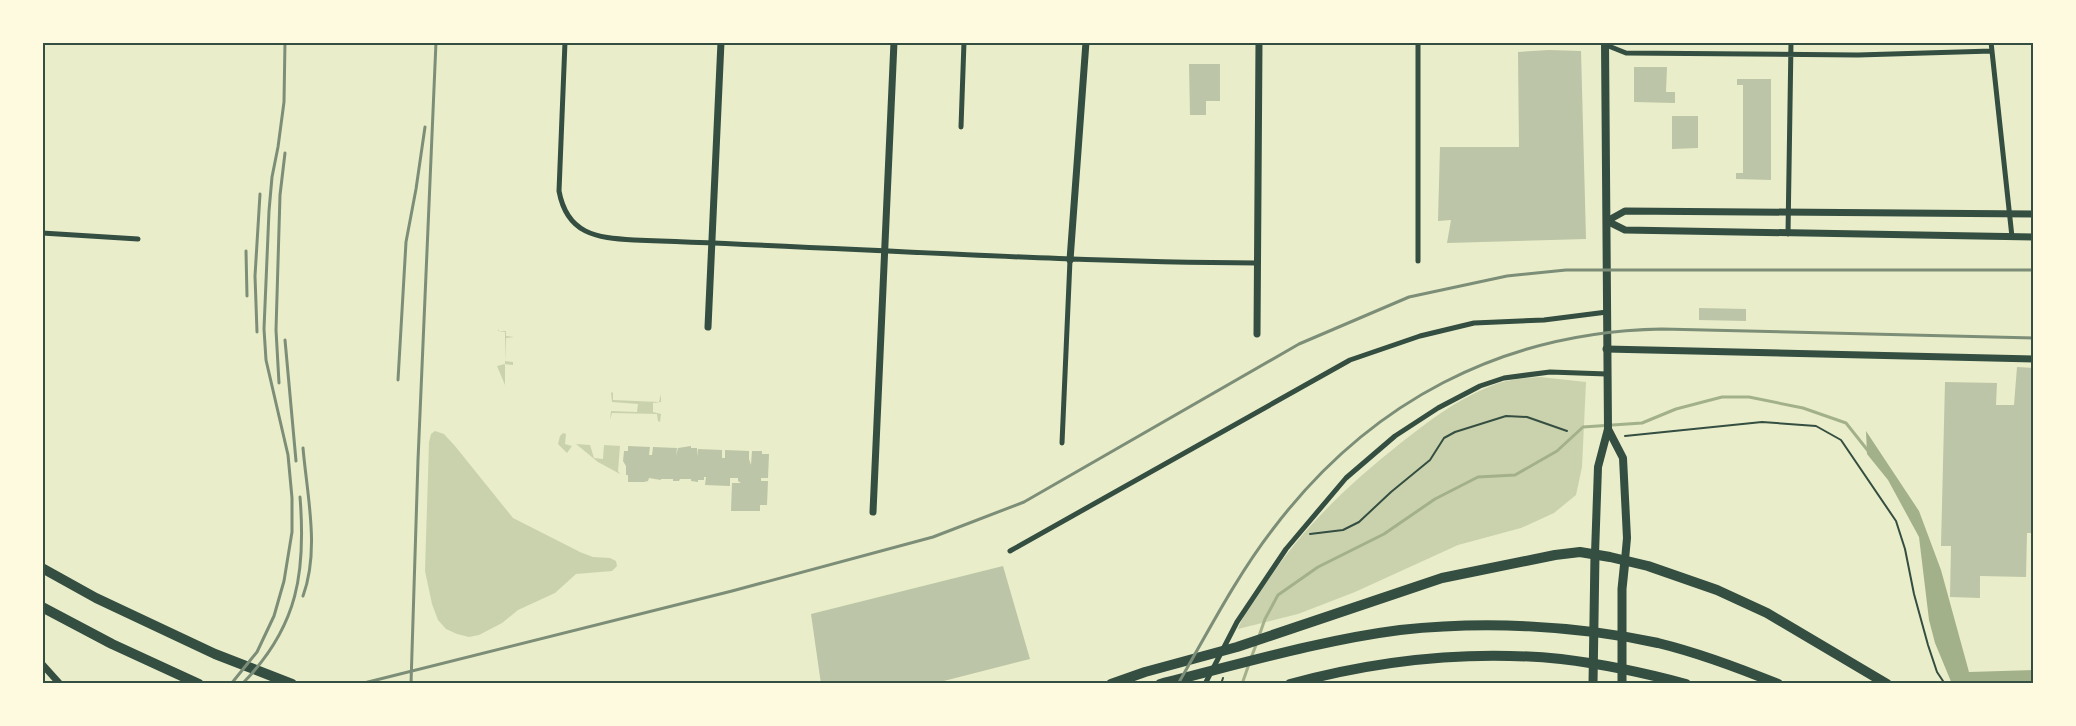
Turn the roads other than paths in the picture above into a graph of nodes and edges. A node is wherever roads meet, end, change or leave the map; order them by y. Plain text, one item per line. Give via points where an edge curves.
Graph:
1 (565, 42) edge
2 (721, 42) edge
3 (894, 42) edge
4 (964, 42) edge
5 (1086, 42) edge
6 (1259, 42) edge
7 (1418, 42) edge
8 (1597, 42) edge
9 (1791, 42) edge
10 (1991, 42) edge
11 (1606, 43) edge
12 (1992, 51) junction
13 (1791, 54) junction
14 (961, 127) dead end
15 (1788, 212) junction
16 (2010, 214) junction
17 (2034, 214) edge
18 (1607, 221) junction
19 (42, 233) edge
20 (1788, 234) junction
21 (2012, 237) junction
22 (2034, 237) edge
23 (138, 239) dead end
24 (712, 243) junction
25 (884, 250) junction
26 (1070, 260) junction
27 (1418, 261) dead end
28 (1257, 263) junction
29 (1607, 312) junction
30 (708, 327) dead end
31 (1257, 334) dead end
32 (1606, 349) junction
33 (2034, 359) edge
34 (1607, 374) junction
35 (1608, 429) junction
36 (1062, 443) dead end
37 (873, 512) dead end
38 (1010, 551) dead end
39 (1595, 554) junction
40 (1625, 560) junction
41 (42, 568) edge
42 (42, 607) edge
43 (42, 664) edge
44 (1295, 682) edge
45 (60, 684) edge
46 (199, 684) edge
47 (291, 684) edge
48 (1111, 684) edge
49 (1160, 684) edge
50 (1205, 684) edge
51 (1593, 684) edge
52 (1622, 684) edge
53 (1686, 684) edge
54 (1778, 684) edge
55 (1887, 684) edge

1 - 24 street via 559,191 567,216 597,237
2 - 24 street
3 - 25 street
4 - 14 street
5 - 26 street
6 - 28 street
7 - 27 street
8 - 11 street
9 - 13 street
10 - 12 street
11 - 13 street via 1626,53
11 - 18 main road
12 - 13 street
12 - 16 street
13 - 15 street
15 - 16 street
15 - 18 street via 1625,211
15 - 20 street
16 - 17 street
16 - 21 street
18 - 20 street via 1625,230
18 - 29 main road
19 - 23 street
20 - 21 street
21 - 22 street
24 - 25 street
24 - 30 street
25 - 26 street
25 - 37 street
26 - 28 street
26 - 36 street
28 - 31 street
29 - 32 main road
29 - 38 street via 1474,323 1350,360
32 - 33 street
32 - 34 main road
34 - 35 main road
34 - 50 street via 1550,372 1504,378 1438,408 1395,436 1346,478 1286,549 1237,622
35 - 39 main road via 1598,467
35 - 40 main road via 1623,458
39 - 40 highway
39 - 48 highway via 1555,555 1442,578 1237,647
39 - 51 main road
40 - 52 main road
40 - 55 highway via 1717,590 1767,613
41 - 47 highway via 118,609
42 - 46 highway
43 - 45 street
44 - 53 highway via 1385,663 1511,656 1604,665
49 - 54 highway via 1399,631 1510,626 1658,643

